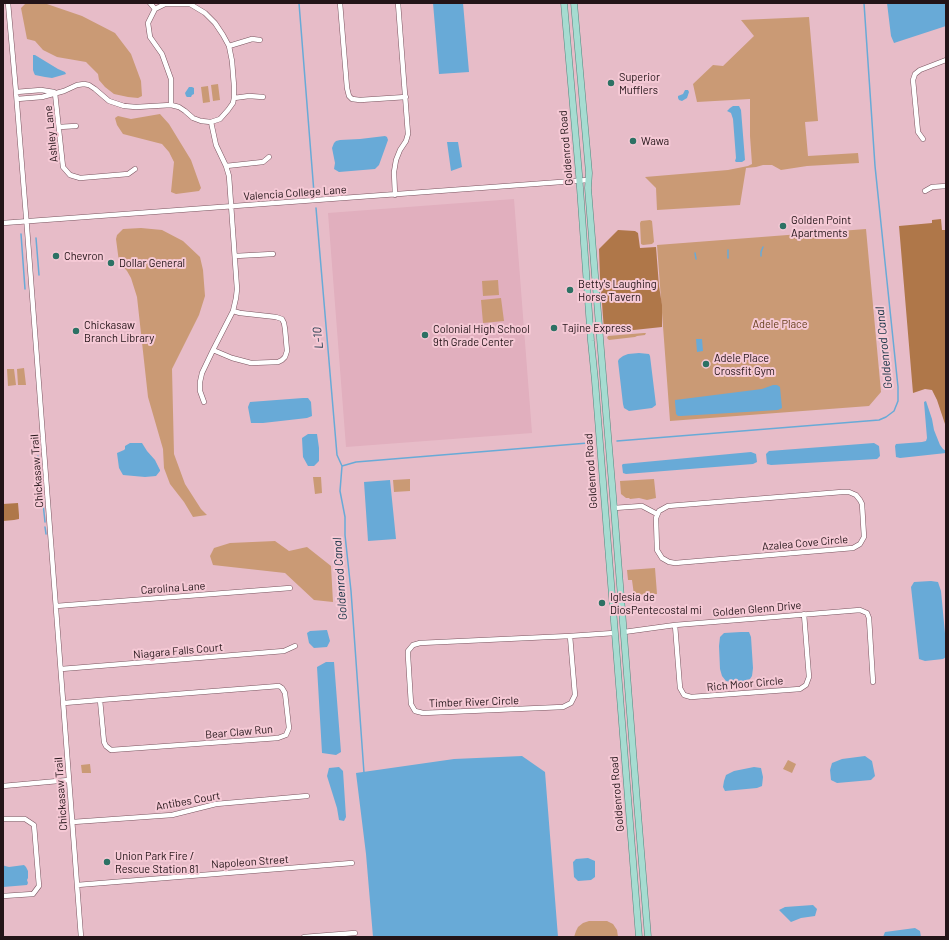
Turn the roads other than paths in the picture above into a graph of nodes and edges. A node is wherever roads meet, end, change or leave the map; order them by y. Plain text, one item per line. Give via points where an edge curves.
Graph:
1 (8, 3) edge
2 (150, 3) edge
3 (340, 3) edge
4 (398, 3) edge
5 (564, 3) edge
6 (574, 3) edge
7 (190, 4) edge
8 (154, 9) junction
9 (6, 11) edge
10 (565, 14) junction
11 (9, 18) junction
12 (3, 19) edge
13 (576, 27) junction
14 (260, 40) dead end
15 (229, 46) junction
16 (946, 60) edge
17 (16, 92) junction
18 (55, 93) junction
19 (263, 97) dead end
20 (406, 97) junction
21 (234, 98) junction
22 (17, 99) junction
23 (171, 105) junction
24 (211, 122) junction
25 (76, 126) dead end
26 (59, 127) junction
27 (923, 139) dead end
28 (269, 157) dead end
29 (226, 166) junction
30 (135, 169) dead end
31 (588, 180) junction
32 (579, 181) junction
33 (946, 186) edge
34 (925, 191) dead end
35 (395, 195) junction
36 (231, 206) junction
37 (27, 222) junction
38 (3, 223) edge
39 (273, 254) dead end
40 (235, 256) junction
41 (233, 312) junction
42 (591, 341) junction
43 (213, 350) junction
44 (601, 351) junction
45 (204, 402) dead end
46 (603, 492) junction
47 (614, 508) junction
48 (604, 509) junction
49 (657, 514) junction
50 (615, 521) junction
51 (290, 588) dead end
52 (56, 606) junction
53 (804, 614) junction
54 (675, 625) junction
55 (614, 632) junction
56 (624, 632) junction
57 (570, 636) junction
58 (295, 646) dead end
59 (61, 669) junction
60 (873, 682) dead end
61 (100, 700) junction
62 (64, 703) junction
63 (69, 780) junction
64 (3, 786) edge
65 (307, 796) dead end
66 (3, 819) edge
67 (73, 822) junction
68 (352, 863) dead end
69 (78, 884) junction
70 (3, 896) edge
71 (355, 933) dead end
72 (82, 937) edge
73 (304, 937) edge
74 (639, 937) edge
75 (648, 937) edge

1 - 9 street, Chickasaw Trail
2 - 8 street
3 - 20 street via 350,97 355,100
4 - 20 street
5 - 10 main road, Goldenrod Road
6 - 13 main road, Goldenrod Road
7 - 8 street via 164,4
7 - 15 street via 215,23
8 - 23 street via 148,23 150,37 162,54 171,79
9 - 11 street, Chickasaw Trail
10 - 13 main road via 572,26
10 - 32 main road, Goldenrod Road
11 - 12 street
11 - 17 street, Chickasaw Trail
13 - 31 main road, Goldenrod Road
14 - 15 street via 252,39
15 - 21 street
16 - 27 street via 920,70 913,80 918,132
17 - 18 street via 41,90
17 - 22 street, Chickasaw Trail
18 - 22 street
18 - 23 street via 84,84 96,89 109,101 124,106
18 - 26 street, Ashley Lane
19 - 21 street
20 - 35 street via 408,134 396,160
21 - 24 street via 226,114
22 - 37 street, Chickasaw Trail
23 - 24 street via 179,107 193,118
24 - 29 street via 216,145
25 - 26 street
26 - 30 street, Ashley Lane via 63,167 70,175 80,178 128,174
28 - 29 street via 263,162
29 - 36 street
31 - 32 street, Valencia College Lane
31 - 44 main road, Goldenrod Road
32 - 35 street, Valencia College Lane
32 - 42 main road, Goldenrod Road
33 - 34 street via 932,187
35 - 36 street, Valencia College Lane
36 - 37 street, Valencia College Lane
36 - 40 street
37 - 38 street, Valencia College Lane
37 - 52 street, Chickasaw Trail
39 - 40 street
40 - 41 street via 237,289
41 - 43 street
41 - 43 street via 276,316 282,319 287,351 285,357 278,362 251,363
42 - 44 main road
42 - 46 main road, Goldenrod Road
43 - 45 street via 200,382
44 - 47 main road, Goldenrod Road
46 - 47 main road
46 - 48 main road, Goldenrod Road
47 - 49 street via 642,506
47 - 50 main road, Goldenrod Road
48 - 50 main road
48 - 55 main road, Goldenrod Road
49 - 49 street, Azalea Cove Circle via 665,507 674,505 846,492 854,494 862,504 864,537 860,544 850,549 675,563 662,558 657,550
50 - 56 main road, Goldenrod Road
51 - 52 street, Carolina Lane
52 - 59 street, Chickasaw Trail
53 - 54 street, Golden Glenn Drive
53 - 54 street, Rich Moor Circle via 809,677 806,685 800,689 690,698 684,695 680,688
53 - 60 street, Golden Glenn Drive via 860,610 867,614
54 - 56 street, Golden Glenn Drive
55 - 57 street, Timber River Circle
55 - 74 main road, Goldenrod Road
56 - 75 main road, Goldenrod Road
57 - 57 street, Timber River Circle via 413,645 408,651 411,704 415,711 423,713 563,707 571,703 575,695
58 - 59 street, Niagara Falls Court via 284,651
59 - 62 street, Chickasaw Trail
61 - 61 street, Bear Claw Run via 104,742 111,750 278,738 286,735 289,728 285,693 279,686
61 - 62 street, Bear Claw Run
62 - 63 street, Chickasaw Trail
63 - 64 street
63 - 67 street, Chickasaw Trail
65 - 67 street, Antibes Court via 216,804 172,815
66 - 70 street via 25,819 34,825 39,886 33,894
67 - 69 street, Chickasaw Trail
68 - 69 street, Napoleon Street
69 - 72 street, Chickasaw Trail
71 - 73 street

